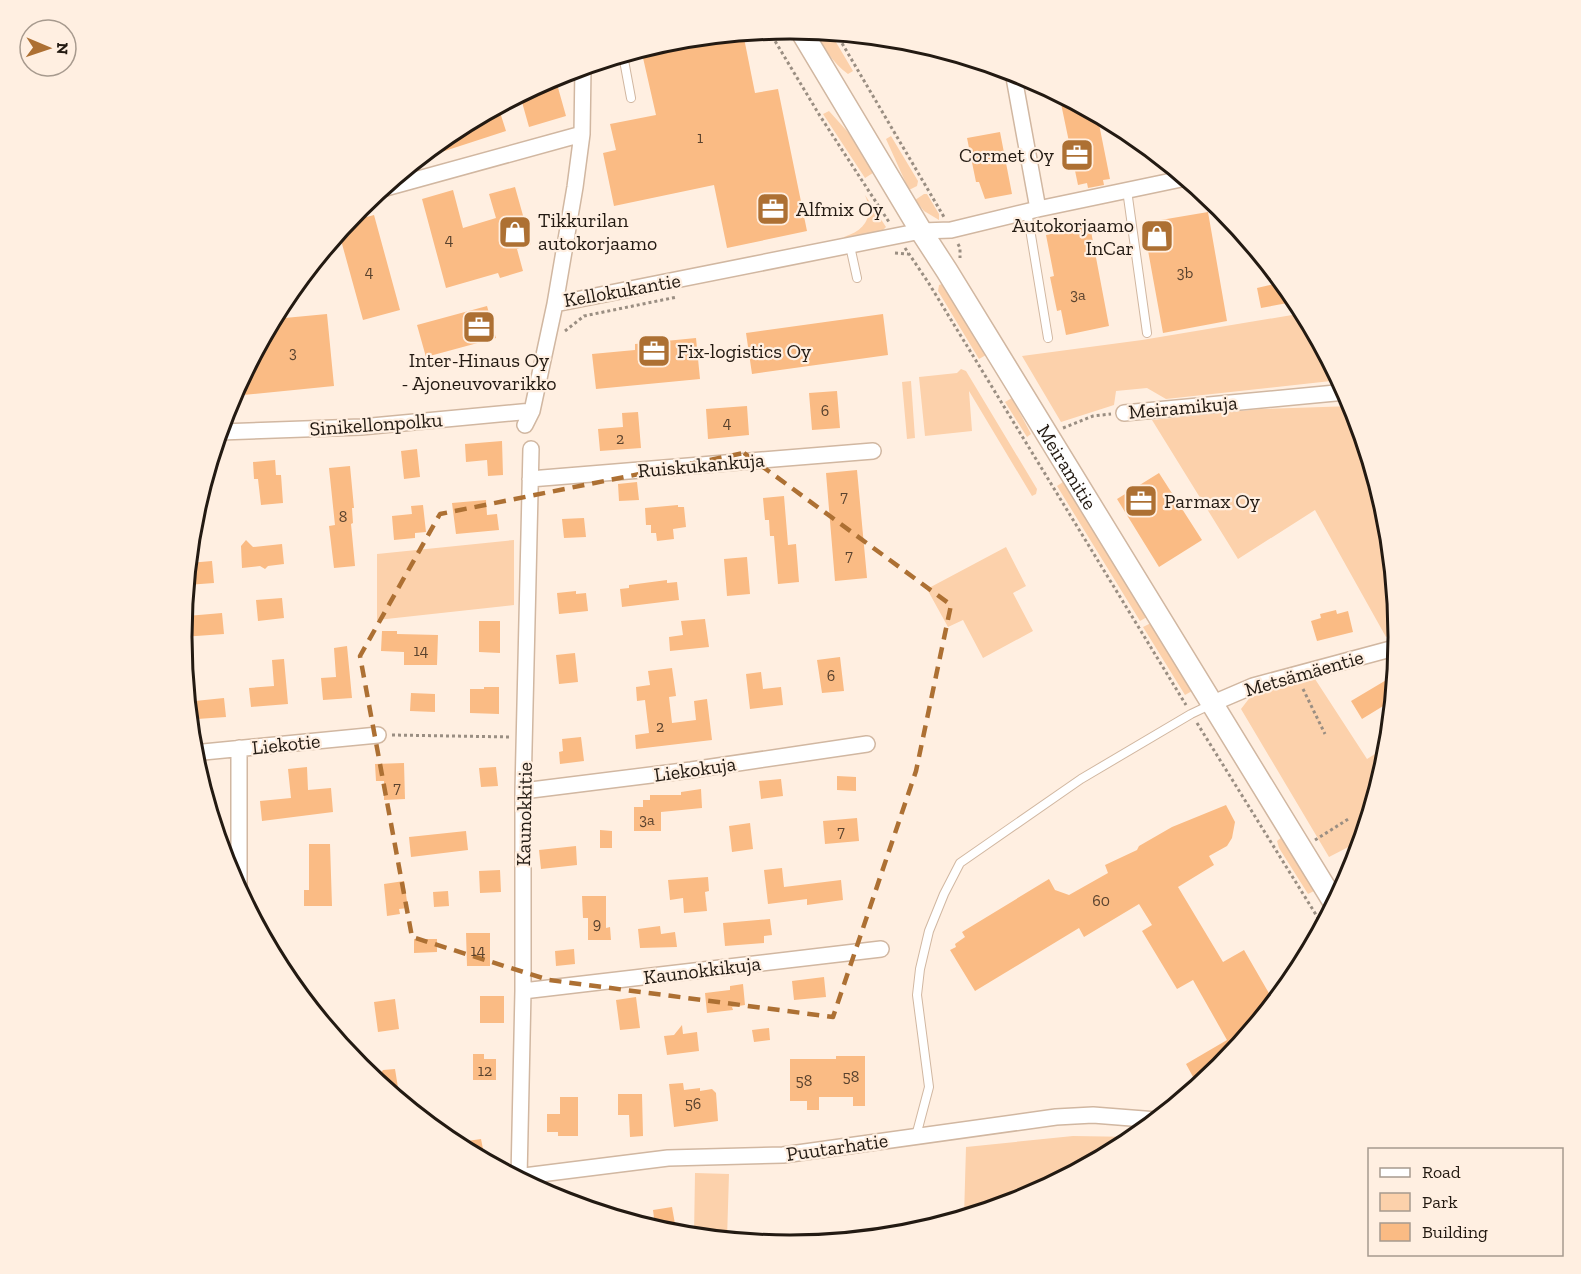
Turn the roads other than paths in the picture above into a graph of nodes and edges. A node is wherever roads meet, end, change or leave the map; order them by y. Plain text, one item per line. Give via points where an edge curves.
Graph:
1 (806, 39) edge
2 (625, 63) edge
3 (583, 77) edge
4 (1015, 83) edge
5 (632, 98) dead end
6 (582, 134) junction
7 (1176, 180) edge
8 (400, 184) edge
9 (1127, 190) junction
10 (1033, 210) junction
11 (921, 231) junction
12 (850, 246) junction
13 (857, 278) dead end
14 (555, 304) junction
15 (1147, 333) dead end
16 (1048, 338) dead end
17 (1336, 393) edge
18 (1124, 413) road end
19 (229, 432) edge
20 (531, 449) dead end
21 (873, 451) dead end
22 (530, 479) junction
23 (1388, 650) edge
24 (1211, 704) junction
25 (378, 735) road end
26 (867, 744) dead end
27 (239, 748) junction
28 (204, 752) edge
29 (523, 790) junction
30 (239, 868) edge
31 (1330, 895) edge
32 (881, 949) dead end
33 (523, 991) junction
34 (1144, 1119) edge
35 (916, 1136) junction
36 (518, 1169) edge
37 (531, 1175) edge

1 - 11 main road, Meiramitie
2 - 5 lane
3 - 6 street, Kellokukantie
4 - 10 street
6 - 8 street
6 - 14 street, Kellokukantie
7 - 9 street, Kellokukantie
9 - 10 street, Kellokukantie
9 - 15 lane
10 - 11 street, Kellokukantie via 951,230
10 - 16 lane
11 - 12 street, Kellokukantie
11 - 24 main road, Meiramitie
12 - 13 lane
12 - 14 street, Kellokukantie
14 - 19 street, Sinikellonpolku via 528,418
17 - 18 street, Meiramikuja
20 - 22 street, Kaunokkitie
21 - 22 street, Ruiskukankuja
22 - 29 street, Kaunokkitie
23 - 24 street, Metsämäentie via 1253,686
24 - 31 main road, Meiramitie
24 - 35 lane via 1081,779 960,863 930,931 920,969 917,995 929,1087
25 - 27 street, Liekotie
26 - 29 street, Liekokuja
27 - 28 street, Liekotie
27 - 30 street
29 - 33 street, Kaunokkitie
32 - 33 street, Kaunokkikuja
33 - 36 street, Kaunokkitie
34 - 35 street, Puutarhatie via 1093,1114
35 - 37 street, Puutarhatie via 783,1155 668,1158

